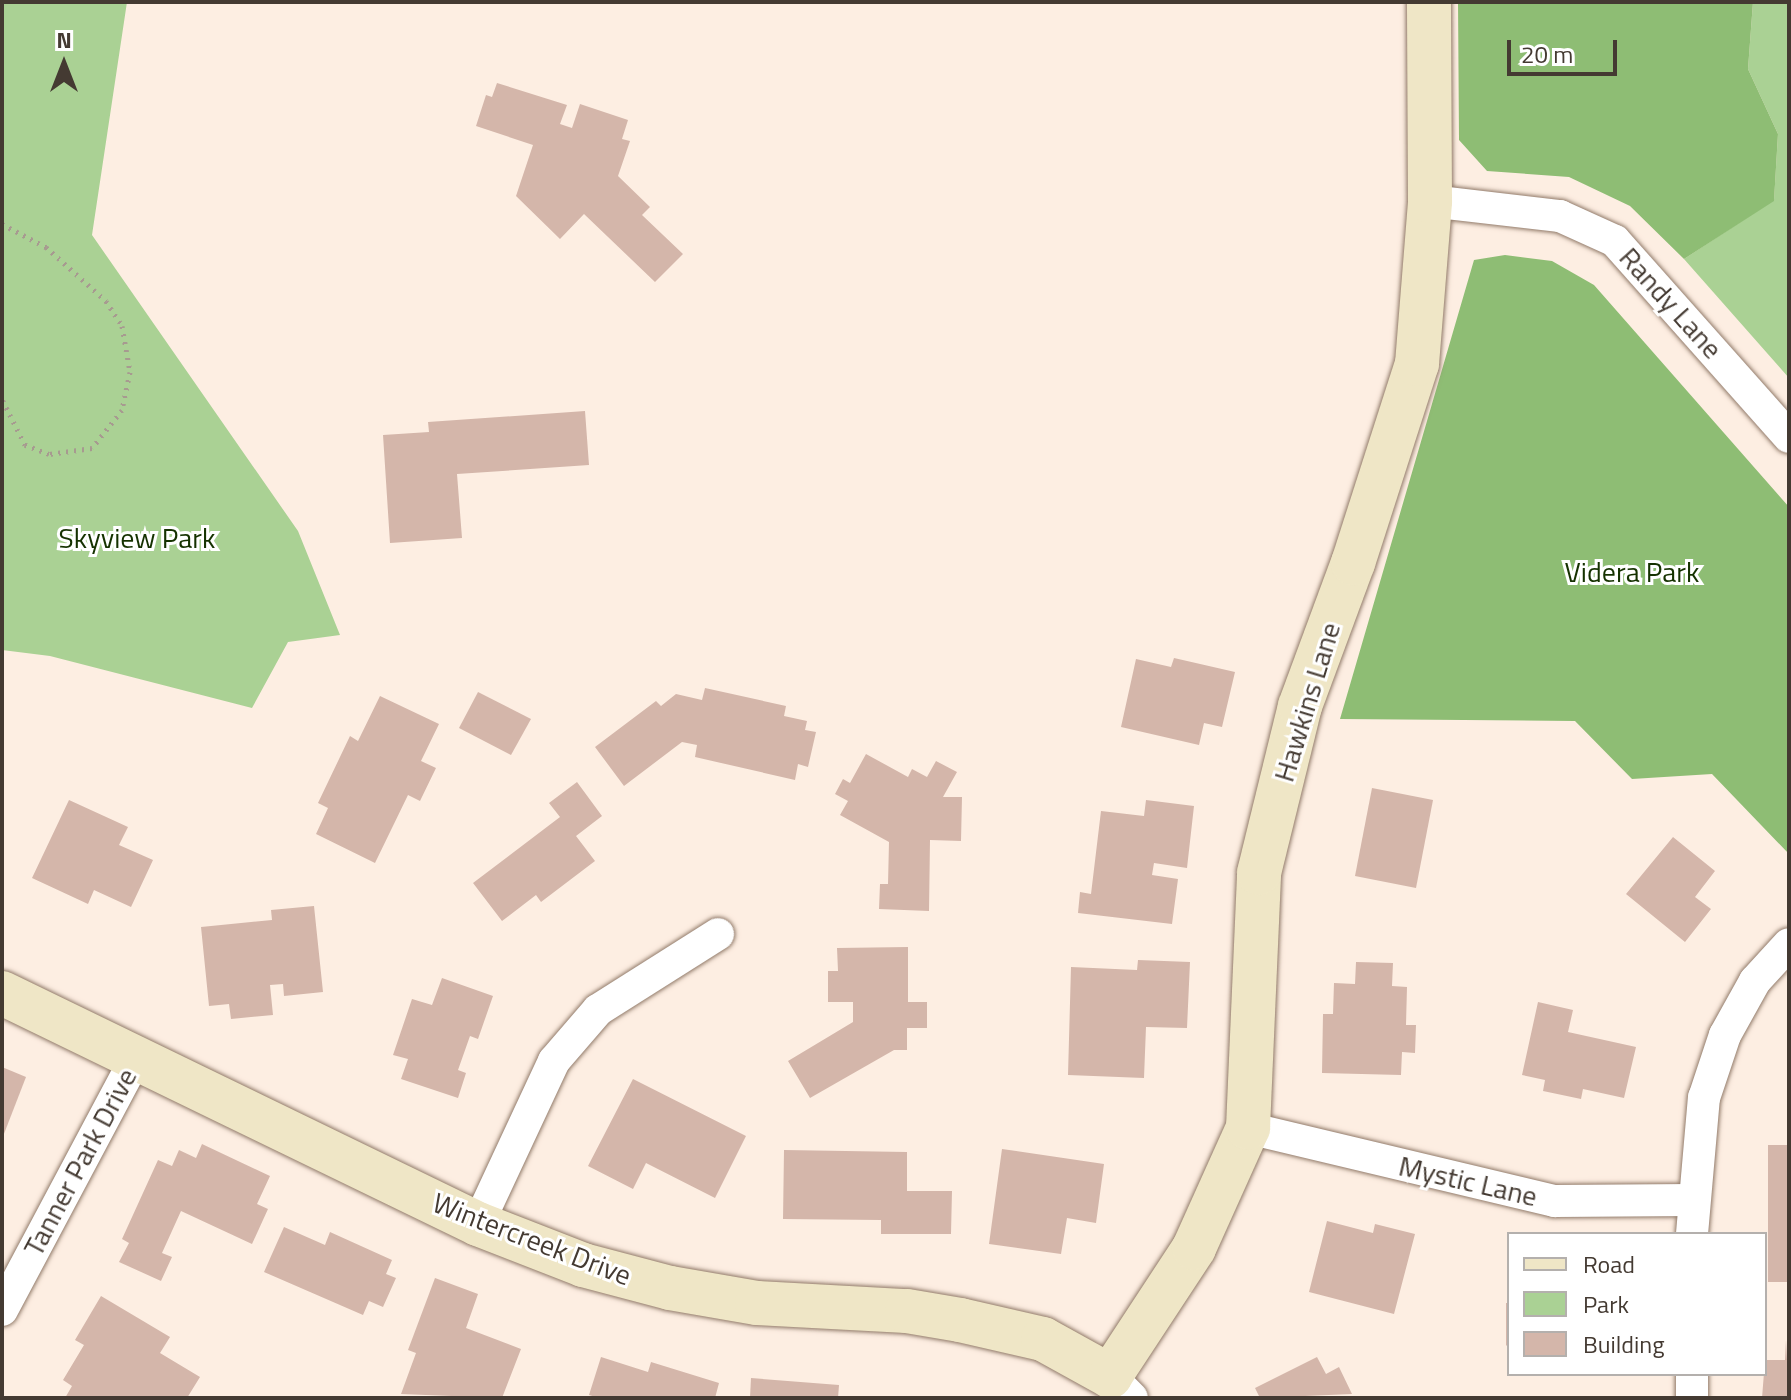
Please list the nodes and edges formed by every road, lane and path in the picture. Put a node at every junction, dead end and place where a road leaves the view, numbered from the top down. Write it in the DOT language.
graph roads {
  1 [pos="1429,2"];
  2 [pos="1430,201"];
  3 [pos="2,224"];
  4 [pos="2,399"];
  5 [pos="1789,437"];
  6 [pos="718,934"];
  7 [pos="1789,944"];
  8 [pos="2,993"];
  9 [pos="136,1058"];
  10 [pos="1248,1128"];
  11 [pos="1693,1200"];
  12 [pos="478,1224"];
  13 [pos="1692,1232"];
  14 [pos="2,1310"];
  15 [pos="1692,1376"];
  16 [pos="1121,1387"];
  17 [pos="1692,1398"];
  1 -- 2 [label="street, Hawkins Lane"];
  2 -- 5 [label="street, Randy Lane"];
  2 -- 10 [label="street, Hawkins Lane"];
  3 -- 4 [label="path"];
  6 -- 12 [label="street"];
  7 -- 11 [label="street"];
  8 -- 9 [label="street, Wintercreek Drive"];
  9 -- 12 [label="street, Wintercreek Drive"];
  9 -- 14 [label="street, Tanner Park Drive"];
  10 -- 11 [label="street, Mystic Lane"];
  10 -- 16 [label="street, Hawkins Lane"];
  11 -- 13 [label="street"];
  12 -- 16 [label="street, Wintercreek Drive"];
  15 -- 17 [label="street"];
}
